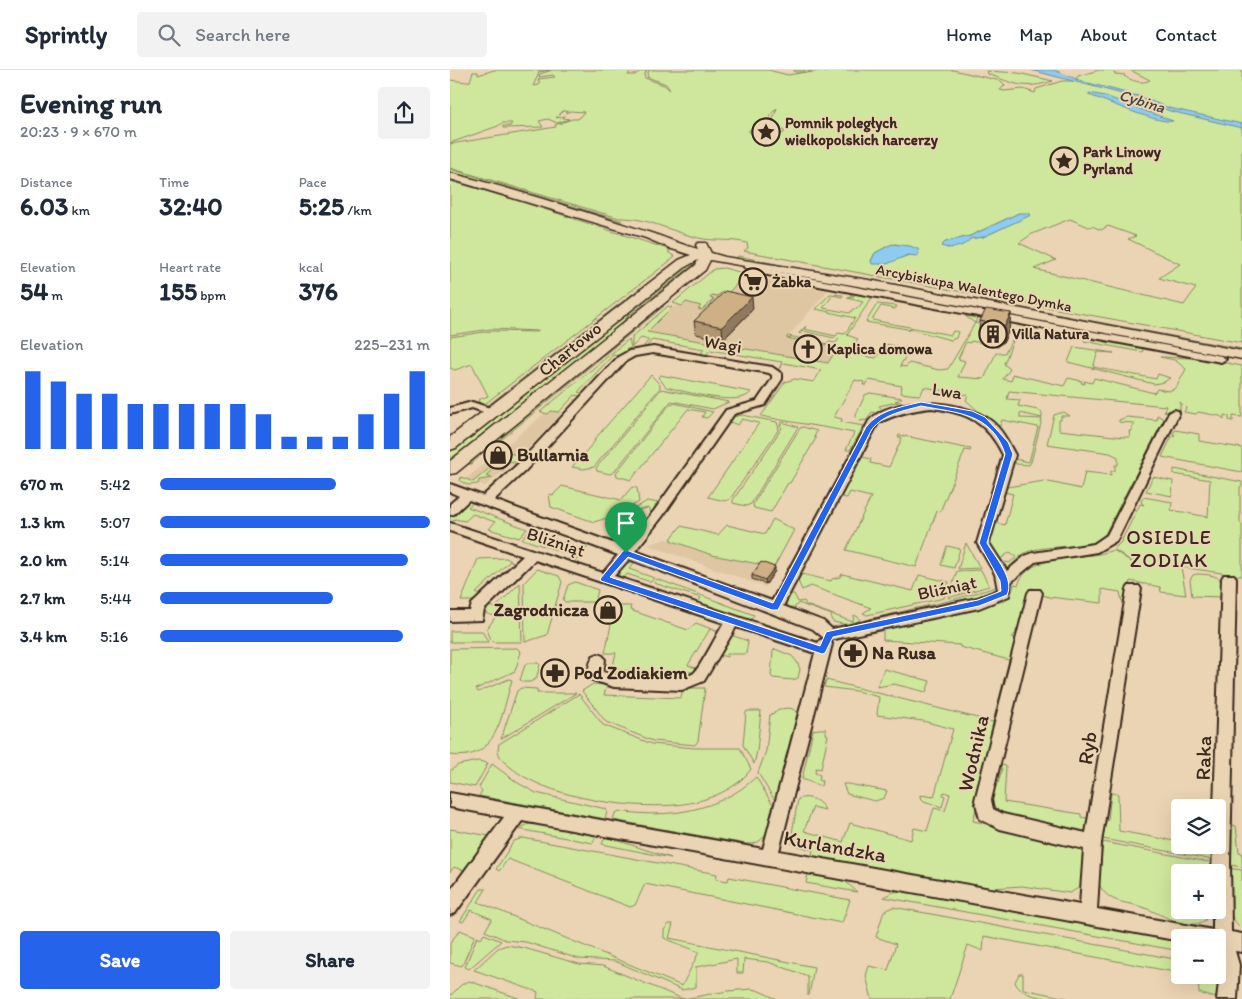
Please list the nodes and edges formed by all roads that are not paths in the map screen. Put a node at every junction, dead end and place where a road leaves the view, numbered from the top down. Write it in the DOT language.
graph roads {
  1 [pos="450,176"];
  2 [pos="650,236"];
  3 [pos="672,246"];
  4 [pos="703,255"];
  5 [pos="728,255"];
  6 [pos="683,263"];
  7 [pos="747,265"];
  8 [pos="1242,346"];
  9 [pos="1208,348"];
  10 [pos="1194,353"];
  11 [pos="1242,355"];
  12 [pos="1221,359"];
  13 [pos="450,411"];
  14 [pos="492,412"];
  15 [pos="1174,413"];
  16 [pos="450,445"];
  17 [pos="450,469"];
  18 [pos="450,488"];
  19 [pos="468,494"];
  20 [pos="484,502"];
  21 [pos="450,511"];
  22 [pos="450,528"];
  23 [pos="626,553"];
  24 [pos="532,555"];
  25 [pos="1229,578"];
  26 [pos="604,579"];
  27 [pos="1005,582"];
  28 [pos="1134,589"];
  29 [pos="1035,593"];
  30 [pos="775,608"];
  31 [pos="450,616"];
  32 [pos="732,621"];
  33 [pos="830,635"];
  34 [pos="822,650"];
  35 [pos="598,660"];
  36 [pos="450,800"];
  37 [pos="518,812"];
  38 [pos="1093,843"];
  39 [pos="768,857"];
  40 [pos="450,906"];
  41 [pos="1088,915"];
  42 [pos="1218,929"];
  43 [pos="1171,930"];
  44 [pos="1226,940"];
  45 [pos="1242,943"];
  46 [pos="1226,957"];
  47 [pos="1227,999"];
  1 -- 2 [label="street"];
  2 -- 3 [label="street"];
  2 -- 4 [label="street"];
  3 -- 4 [label="street"];
  3 -- 6 [label="street"];
  4 -- 5 [label="street"];
  4 -- 5 [label="street, Arcybiskupa Walentego Dymka"];
  4 -- 6 [label="street, Chartowo"];
  4 -- 17 [label="street, Chartowo"];
  5 -- 7 [label="street, Arcybiskupa Walentego Dymka"];
  5 -- 8 [label="street, Arcybiskupa Walentego Dymka"];
  6 -- 14 [label="street, Chartowo"];
  7 -- 9 [label="street, Arcybiskupa Walentego Dymka"];
  7 -- 10 [label="street"];
  9 -- 10 [label="street"];
  9 -- 11 [label="street, Arcybiskupa Walentego Dymka"];
  10 -- 12 [label="street"];
  13 -- 14 [label="street"];
  14 -- 16 [label="street, Chartowo"];
  15 -- 27 [label="street"];
  18 -- 19 [label="street, Bliźniąt"];
  19 -- 20 [label="street, Bliźniąt"];
  19 -- 21 [label="street"];
  20 -- 23 [label="street, Bliźniąt"];
  20 -- 23 [label="street, Wagi"];
  22 -- 24 [label="street, Bliźniąt"];
  23 -- 26 [label="street"];
  23 -- 30 [label="street, Bliźniąt"];
  24 -- 26 [label="street, Bliźniąt"];
  24 -- 31 [label="street"];
  25 -- 42 [label="street, Raka"];
  26 -- 32 [label="street, Bliźniąt"];
  27 -- 30 [label="street, Lwa"];
  27 -- 33 [label="street, Bliźniąt"];
  28 -- 38 [label="street, Ryb"];
  29 -- 38 [label="street, Wodnika"];
  30 -- 33 [label="street, Bliźniąt"];
  32 -- 34 [label="street, Bliźniąt"];
  32 -- 35 [label="street"];
  33 -- 34 [label="street"];
  34 -- 39 [label="street"];
  36 -- 37 [label="street, Kurlandzka"];
  37 -- 39 [label="street, Kurlandzka"];
  37 -- 40 [label="street"];
  38 -- 41 [label="street, Ryb"];
  39 -- 41 [label="street, Kurlandzka"];
  41 -- 43 [label="street, Kurlandzka"];
  44 -- 45 [label="street, Kurlandzka"];
  46 -- 47 [label="street, Raka"];
}
